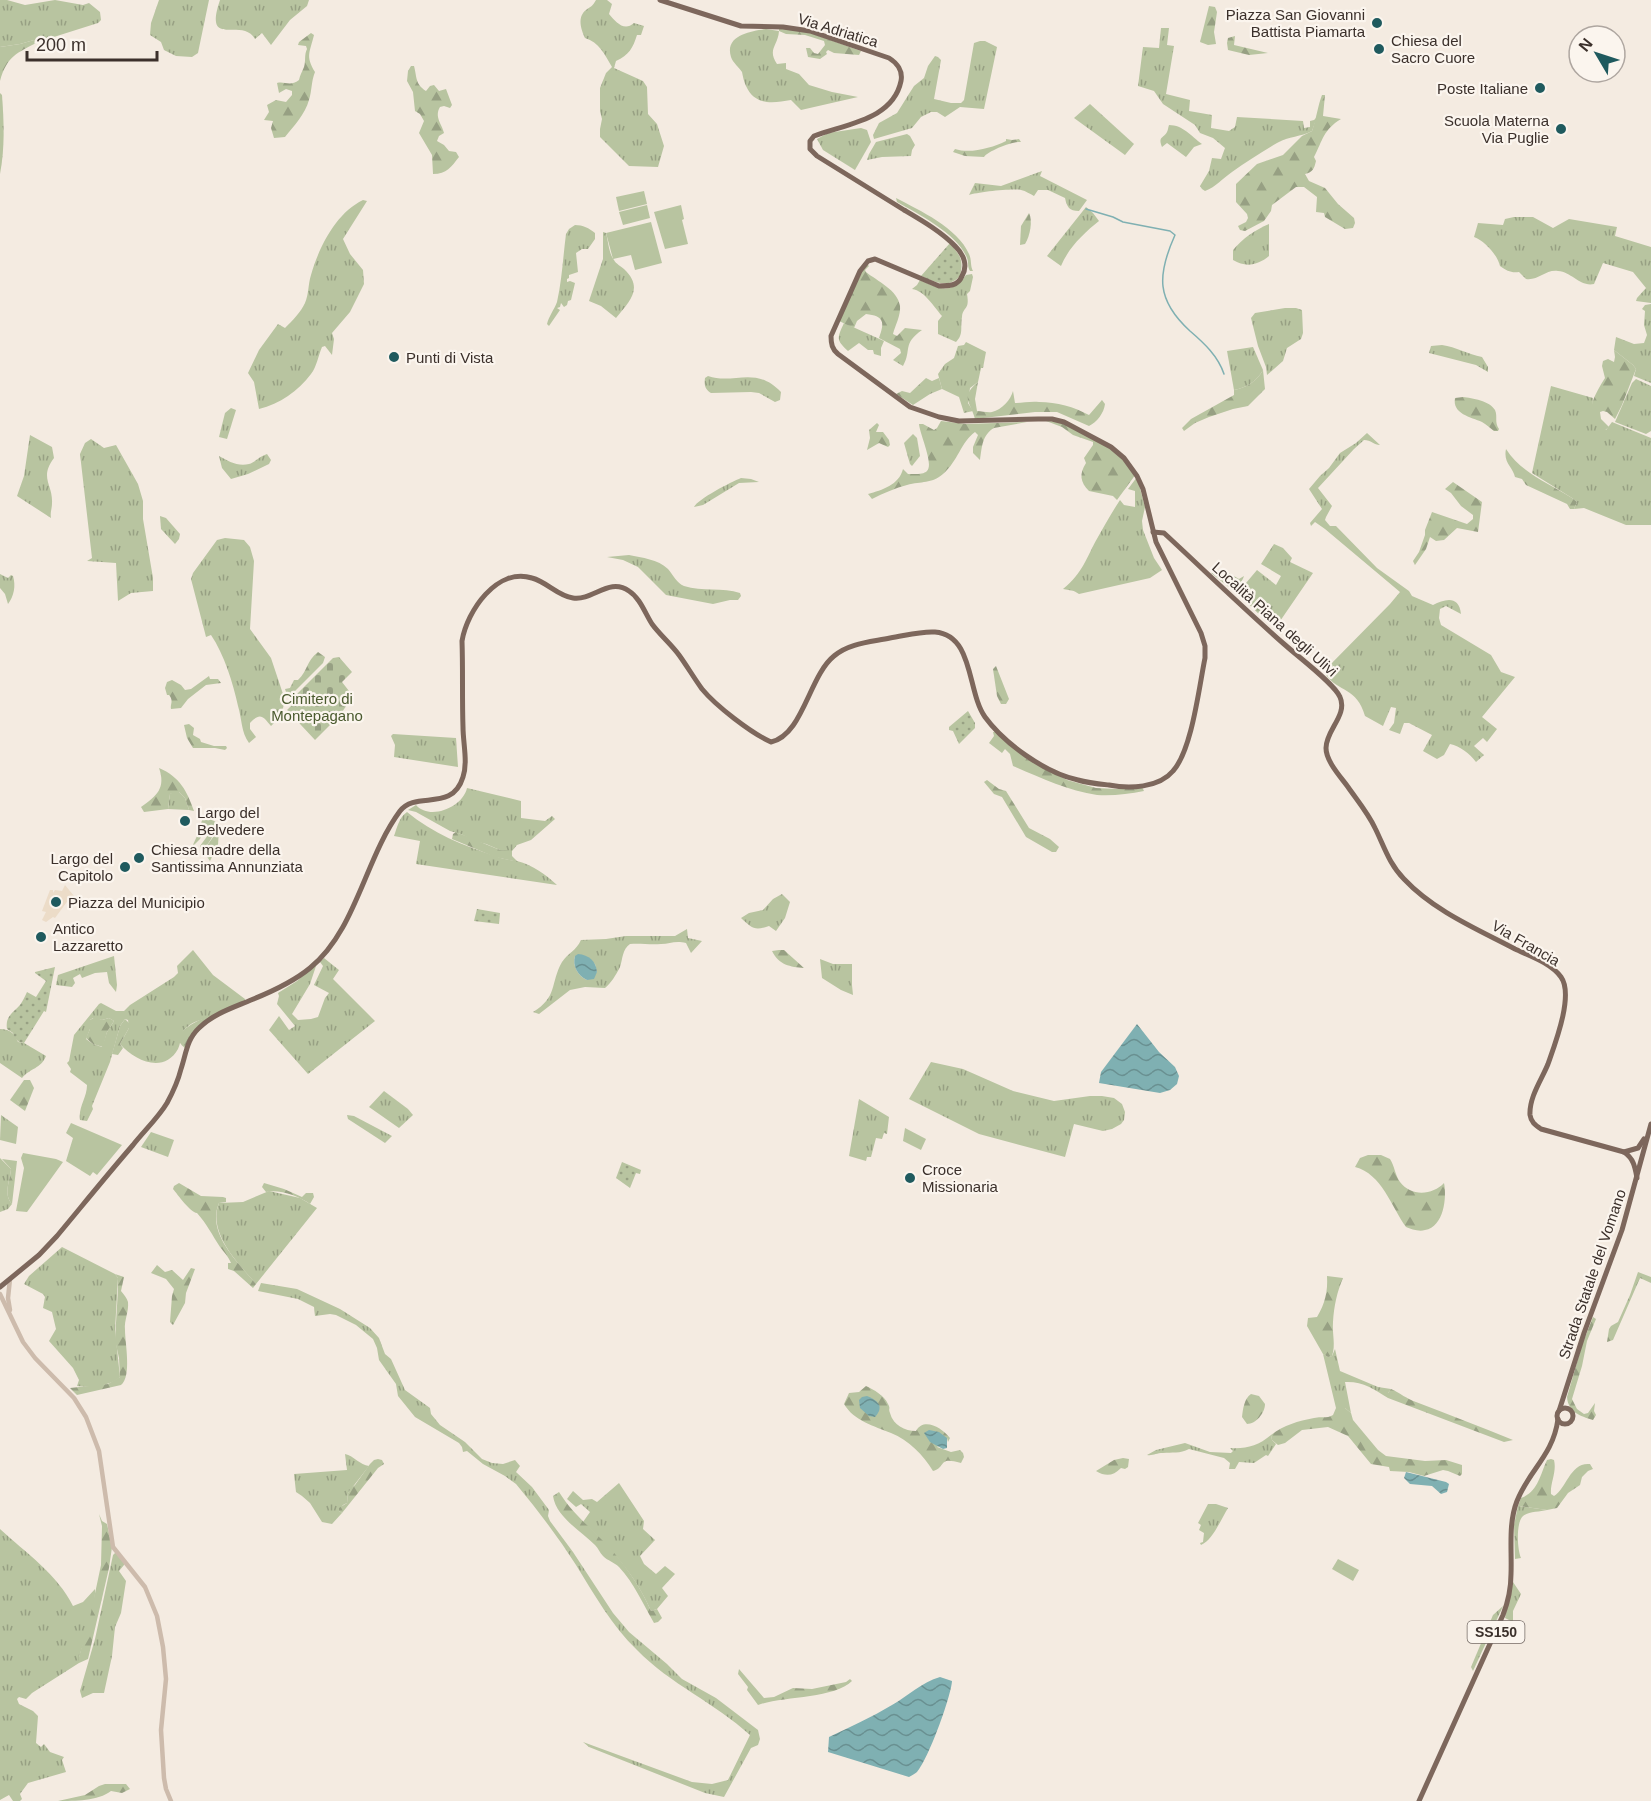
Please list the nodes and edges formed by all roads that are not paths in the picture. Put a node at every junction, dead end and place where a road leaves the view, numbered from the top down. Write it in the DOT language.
graph roads {
  1 [pos="660,0"];
  2 [pos="1153,532"];
  3 [pos="1326,743"];
  4 [pos="1651,1125"];
  5 [pos="1628,1153"];
  6 [pos="1642,1156"];
  7 [pos="1636,1179"];
  8 [pos="10,1279"];
  9 [pos="0,1287"];
  10 [pos="0,1294"];
  11 [pos="10,1316"];
  12 [pos="1565,1397"];
  13 [pos="1569,1410"];
  14 [pos="1559,1411"];
  15 [pos="1558,1419"];
  16 [pos="1563,1424"];
  17 [pos="1556,1431"];
  18 [pos="171,1801"];
  19 [pos="1419,1801"];
  1 -- 2 [label="main road, Via Adriatica"];
  2 -- 3 [label="main road, Località Piana degli Ulivi"];
  2 -- 8 [label="main road"];
  3 -- 5 [label="main road, Via Francia"];
  4 -- 5 [label="main road"];
  4 -- 6 [label="main road, Strada Statale del Vomano"];
  5 -- 6 [label="main road, Via Francia"];
  5 -- 7 [label="main road"];
  6 -- 7 [label="main road, Strada Statale del Vomano"];
  7 -- 12 [label="main road, Strada Statale del Vomano"];
  8 -- 9 [label="main road"];
  8 -- 11 [label="street"];
  10 -- 11 [label="street"];
  11 -- 18 [label="street"];
  12 -- 13 [label="main road"];
  12 -- 14 [label="main road, Strada Statale del Vomano"];
  13 -- 14 [label="main road"];
  13 -- 16 [label="main road"];
  14 -- 15 [label="main road"];
  15 -- 16 [label="main road"];
  15 -- 17 [label="main road, SS150"];
  16 -- 17 [label="main road, SS150"];
  17 -- 19 [label="main road, SS150"];
}
